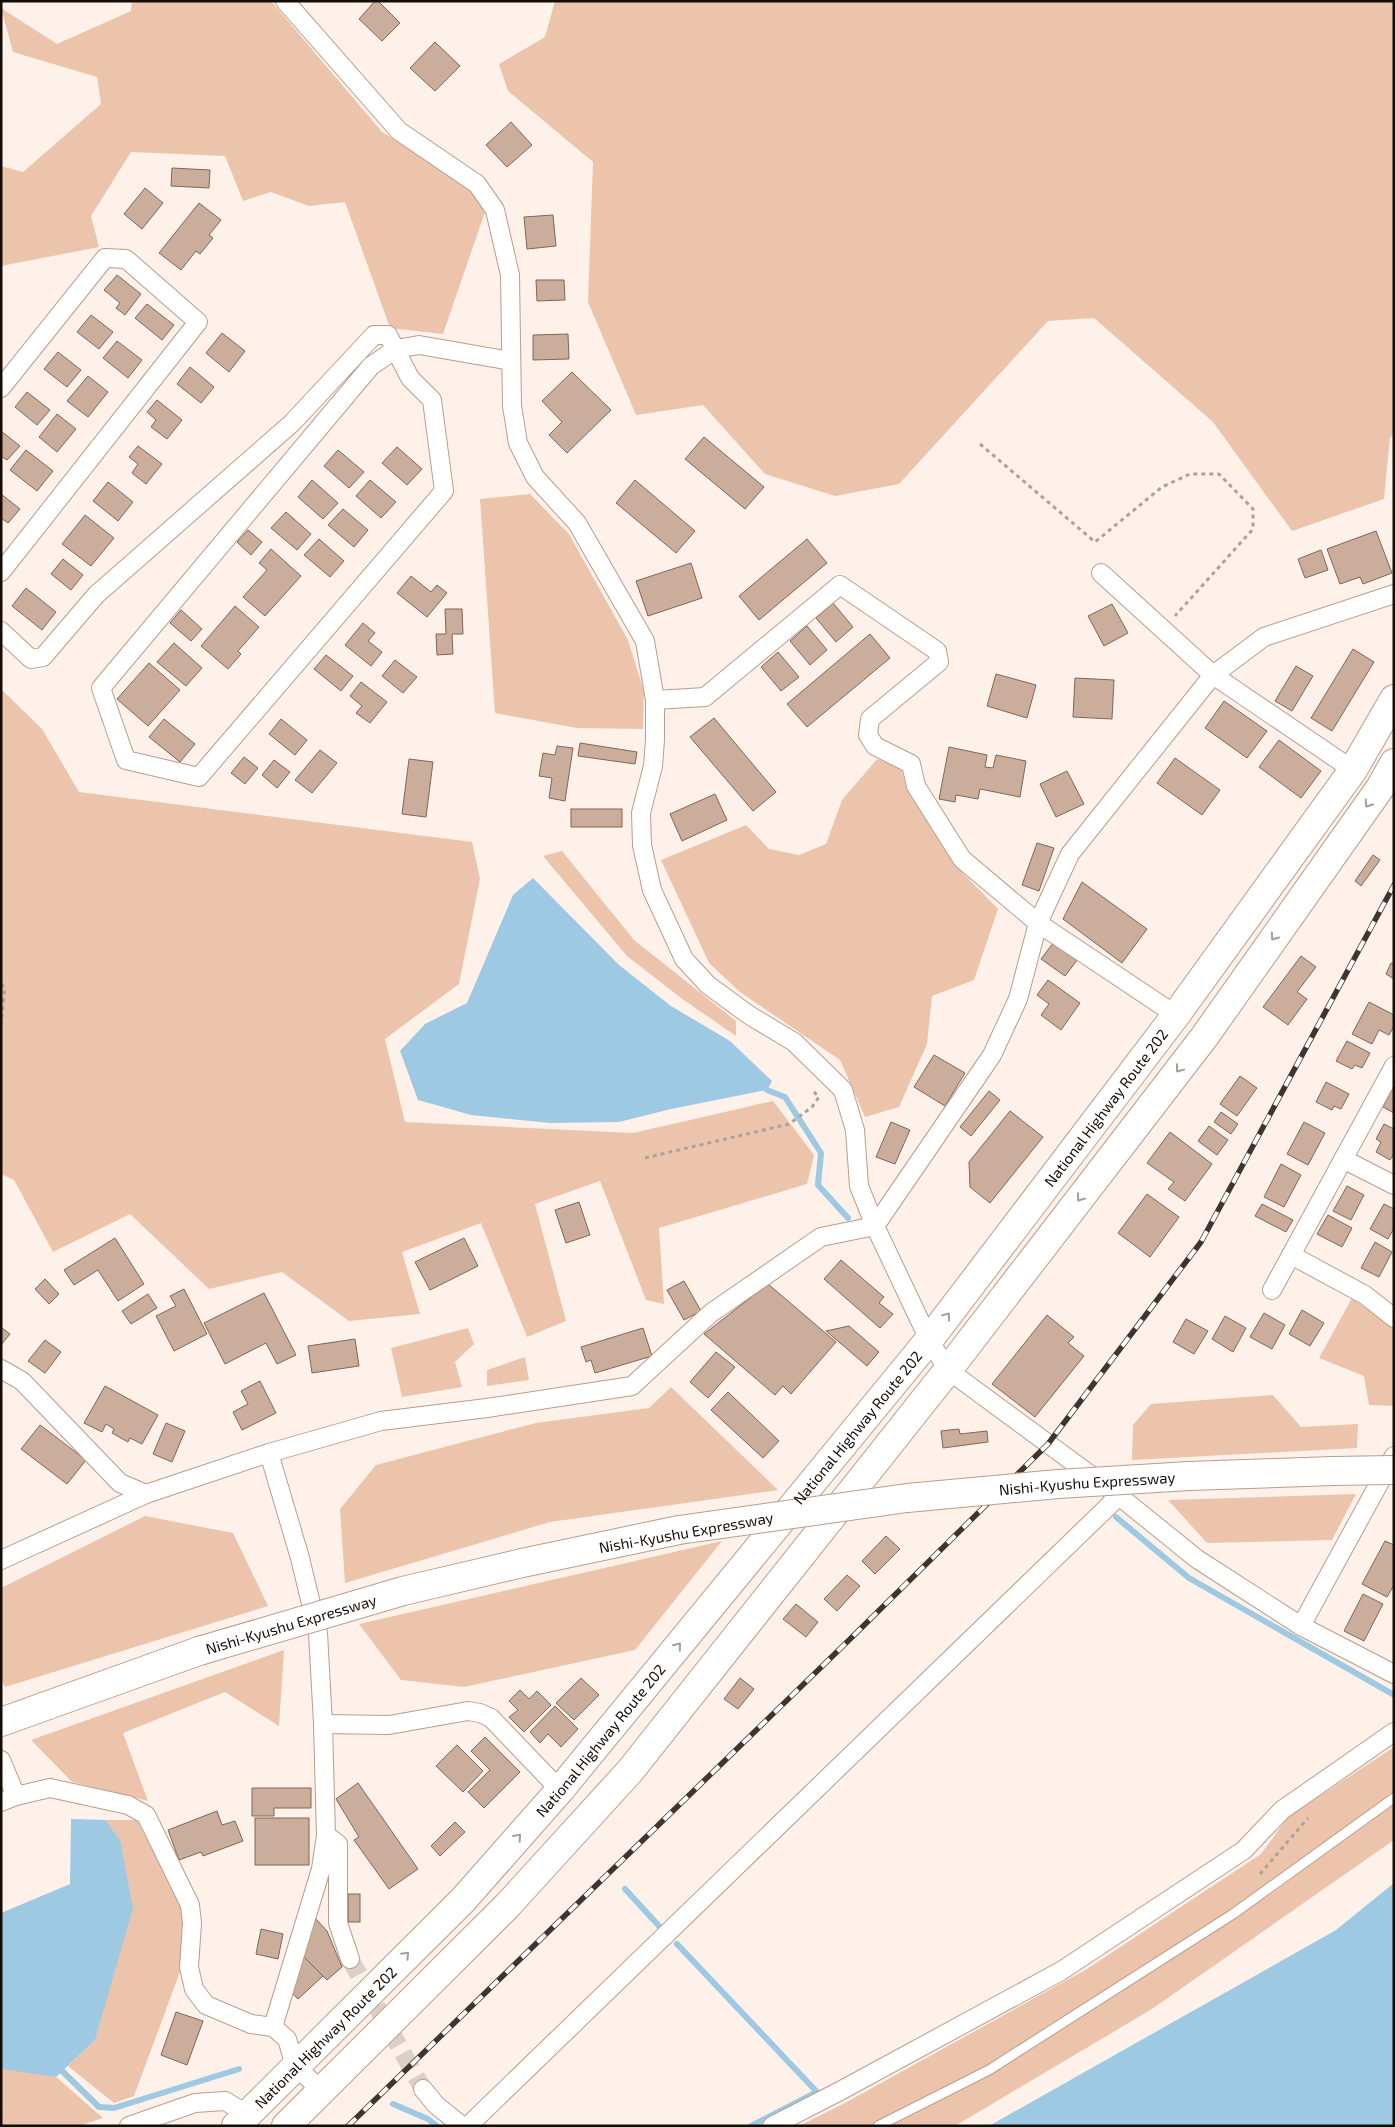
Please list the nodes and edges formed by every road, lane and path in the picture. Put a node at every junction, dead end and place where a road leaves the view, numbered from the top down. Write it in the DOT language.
graph roads {
  1 [pos="284,1"];
  2 [pos="396,348"];
  3 [pos="511,361"];
  4 [pos="1,388"];
  5 [pos="980,444"];
  6 [pos="1,572"];
  7 [pos="1101,573"];
  8 [pos="1394,594"];
  9 [pos="1163,629"];
  10 [pos="1,631"];
  11 [pos="1213,675"];
  12 [pos="1394,699"];
  13 [pos="655,700"];
  14 [pos="1394,763"];
  15 [pos="1353,770"];
  16 [pos="1038,923"];
  17 [pos="1,984"];
  18 [pos="1176,1015"];
  19 [pos="1,1023"];
  20 [pos="1394,1066"];
  21 [pos="812,1107"];
  22 [pos="645,1158"];
  23 [pos="1343,1159"];
  24 [pos="1394,1185"];
  25 [pos="875,1226"];
  26 [pos="1291,1255"];
  27 [pos="1272,1290"];
  28 [pos="1394,1318"];
  29 [pos="929,1340"];
  30 [pos="1,1369"];
  31 [pos="948,1370"];
  32 [pos="269,1453"];
  33 [pos="1394,1456"];
  34 [pos="1394,1470"];
  35 [pos="146,1494"];
  36 [pos="1119,1496"];
  37 [pos="1,1560"];
  38 [pos="1301,1626"];
  39 [pos="1394,1674"];
  40 [pos="9,1718"];
  41 [pos="323,1724"];
  42 [pos="1394,1732"];
  43 [pos="1,1760"];
  44 [pos="560,1790"];
  45 [pos="1394,1798"];
  46 [pos="9,1799"];
  47 [pos="1312,1814"];
  48 [pos="326,1836"];
  49 [pos="1260,1874"];
  50 [pos="350,1959"];
  51 [pos="273,2028"];
  52 [pos="295,2066"];
  53 [pos="423,2089"];
  54 [pos="322,2091"];
  55 [pos="242,2120"];
  56 [pos="129,2126"];
  57 [pos="286,2126"];
  58 [pos="462,2126"];
  59 [pos="468,2126"];
  60 [pos="772,2126"];
  61 [pos="878,2126"];
  1 -- 3 [label="street"];
  2 -- 2 [label="street"];
  2 -- 3 [label="street"];
  2 -- 10 [label="street"];
  3 -- 13 [label="street"];
  4 -- 6 [label="street"];
  5 -- 9 [label="path"];
  7 -- 9 [label="street"];
  8 -- 11 [label="street"];
  9 -- 11 [label="street"];
  11 -- 15 [label="street"];
  11 -- 16 [label="street"];
  12 -- 15 [label="highway, National Highway Route 202"];
  13 -- 16 [label="street"];
  13 -- 25 [label="street"];
  14 -- 31 [label="highway, one-way"];
  15 -- 18 [label="highway, National Highway Route 202"];
  16 -- 18 [label="street"];
  16 -- 25 [label="street"];
  17 -- 19 [label="path"];
  29 -- 18 [label="highway, National Highway Route 202, one-way"];
  20 -- 23 [label="street"];
  21 -- 22 [label="path"];
  23 -- 24 [label="street"];
  23 -- 26 [label="street"];
  25 -- 29 [label="street"];
  25 -- 32 [label="street"];
  26 -- 27 [label="street"];
  26 -- 28 [label="street"];
  29 -- 31 [label="street"];
  44 -- 29 [label="highway, National Highway Route 202, one-way"];
  30 -- 35 [label="street"];
  31 -- 36 [label="street"];
  31 -- 54 [label="highway"];
  32 -- 35 [label="street"];
  32 -- 41 [label="street"];
  33 -- 38 [label="street"];
  34 -- 40 [label="highway, Nishi-Kyushu Expressway, bridge"];
  35 -- 37 [label="street"];
  36 -- 38 [label="street"];
  36 -- 59 [label="street"];
  38 -- 39 [label="street"];
  41 -- 44 [label="street"];
  41 -- 48 [label="street"];
  42 -- 60 [label="street"];
  43 -- 46 [label="street"];
  52 -- 44 [label="highway, National Highway Route 202, one-way"];
  45 -- 61 [label="lane"];
  46 -- 51 [label="street"];
  47 -- 49 [label="path"];
  48 -- 50 [label="street"];
  48 -- 51 [label="street"];
  51 -- 52 [label="street"];
  52 -- 54 [label="street"];
  52 -- 55 [label="highway, National Highway Route 202"];
  53 -- 58 [label="street"];
  54 -- 57 [label="highway"];
  55 -- 56 [label="street"];
}
